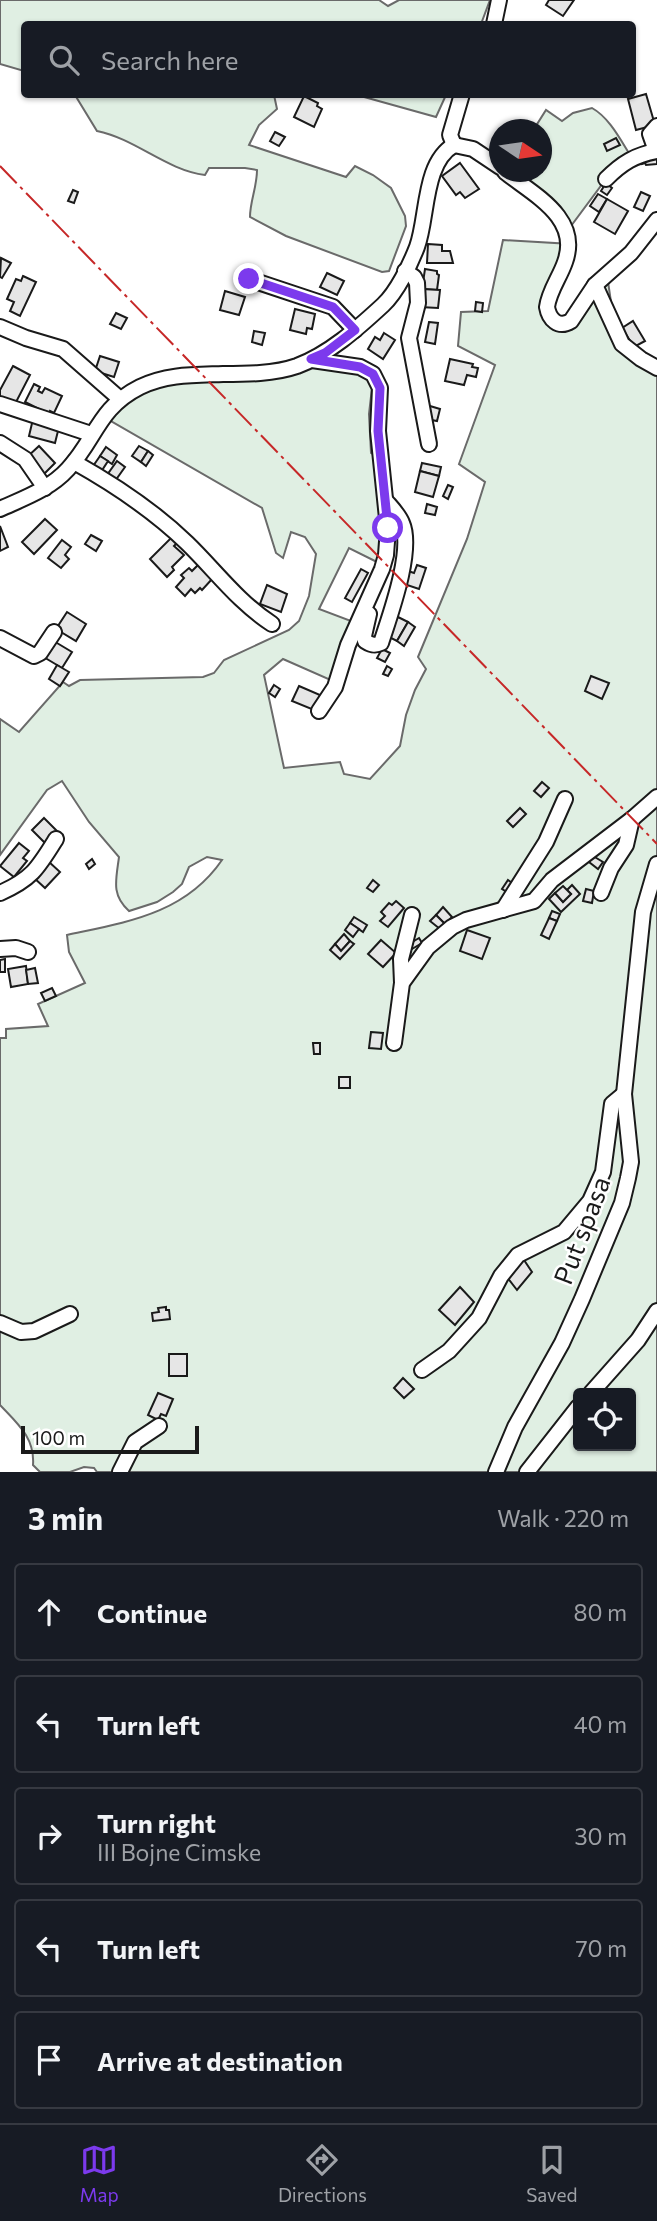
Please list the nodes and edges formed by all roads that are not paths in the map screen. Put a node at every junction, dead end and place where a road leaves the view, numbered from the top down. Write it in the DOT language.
graph roads {
  1 [pos="499,0"];
  2 [pos="495,21"];
  3 [pos="461,98"];
  4 [pos="657,126"];
  5 [pos="454,145"];
  6 [pos="657,151"];
  7 [pos="489,160"];
  8 [pos="606,179"];
  9 [pos="518,182"];
  10 [pos="657,220"];
  11 [pos="405,271"];
  12 [pos="249,279"];
  13 [pos="595,285"];
  14 [pos="0,327"];
  15 [pos="355,330"];
  16 [pos="311,359"];
  17 [pos="657,368"];
  18 [pos="120,399"];
  19 [pos="0,404"];
  20 [pos="91,434"];
  21 [pos="0,443"];
  22 [pos="429,444"];
  23 [pos="74,462"];
  24 [pos="45,488"];
  25 [pos="385,500"];
  26 [pos="0,509"];
  27 [pos="374,589"];
  28 [pos="272,624"];
  29 [pos="54,632"];
  30 [pos="0,638"];
  31 [pos="319,711"];
  32 [pos="657,797"];
  33 [pos="565,799"];
  34 [pos="632,819"];
  35 [pos="55,839"];
  36 [pos="657,864"];
  37 [pos="0,892"];
  38 [pos="601,893"];
  39 [pos="503,909"];
  40 [pos="412,915"];
  41 [pos="0,949"];
  42 [pos="28,952"];
  43 [pos="401,983"];
  44 [pos="394,1043"];
  45 [pos="624,1094"];
  46 [pos="657,1311"];
  47 [pos="70,1314"];
  48 [pos="0,1323"];
  49 [pos="422,1370"];
  50 [pos="595,1388"];
  51 [pos="573,1413"];
  52 [pos="159,1426"];
  53 [pos="120,1472"];
  54 [pos="496,1472"];
  55 [pos="527,1472"];
  1 -- 2 [label="street"];
  3 -- 5 [label="street"];
  4 -- 6 [label="street"];
  5 -- 7 [label="street"];
  5 -- 11 [label="street"];
  6 -- 8 [label="street"];
  9 -- 13 [label="street"];
  10 -- 13 [label="street"];
  11 -- 15 [label="street"];
  11 -- 22 [label="street"];
  12 -- 15 [label="street"];
  13 -- 17 [label="street"];
  14 -- 18 [label="street"];
  15 -- 16 [label="street"];
  16 -- 18 [label="street"];
  16 -- 25 [label="street"];
  18 -- 20 [label="street"];
  19 -- 20 [label="street"];
  20 -- 23 [label="street"];
  21 -- 24 [label="street"];
  23 -- 24 [label="street"];
  23 -- 28 [label="street"];
  24 -- 26 [label="street"];
  25 -- 27 [label="street"];
  25 -- 27 [label="street"];
  27 -- 31 [label="street"];
  29 -- 30 [label="street"];
  32 -- 34 [label="street"];
  33 -- 39 [label="street"];
  34 -- 38 [label="street"];
  34 -- 39 [label="street"];
  35 -- 37 [label="street"];
  36 -- 45 [label="street, Put spasa"];
  39 -- 43 [label="street"];
  40 -- 43 [label="street"];
  41 -- 42 [label="street"];
  43 -- 44 [label="street"];
  45 -- 49 [label="street"];
  45 -- 54 [label="street, Put spasa"];
  46 -- 50 [label="street"];
  47 -- 48 [label="street"];
  51 -- 55 [label="street"];
  52 -- 53 [label="street"];
}
